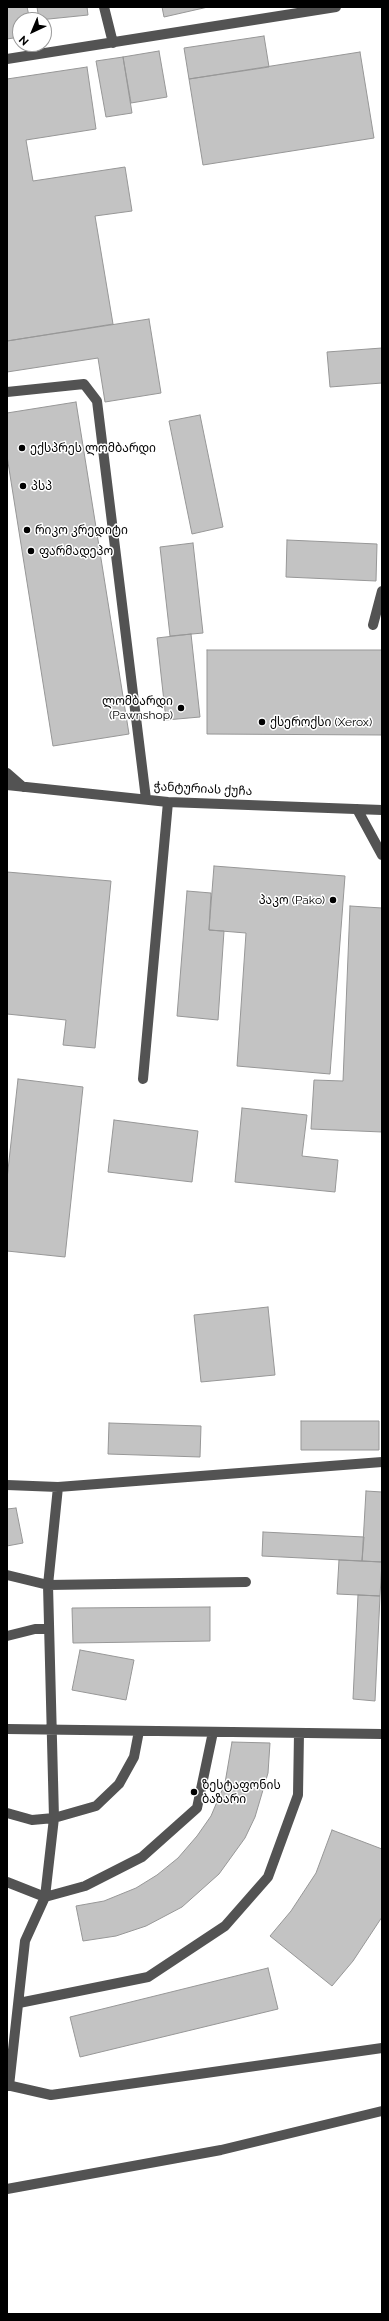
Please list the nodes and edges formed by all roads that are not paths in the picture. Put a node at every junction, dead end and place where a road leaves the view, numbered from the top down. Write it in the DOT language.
graph roads {
  1 [pos="104,7"];
  2 [pos="336,7"];
  3 [pos="113,43"];
  4 [pos="7,59"];
  5 [pos="7,392"];
  6 [pos="382,591"];
  7 [pos="373,625"];
  8 [pos="7,773"];
  9 [pos="7,785"];
  10 [pos="22,787"];
  11 [pos="146,799"];
  12 [pos="168,802"];
  13 [pos="357,809"];
  14 [pos="382,810"];
  15 [pos="382,855"];
  16 [pos="144,1078"];
  17 [pos="382,1462"];
  18 [pos="7,1485"];
  19 [pos="58,1486"];
  20 [pos="7,1575"];
  21 [pos="246,1582"];
  22 [pos="48,1585"];
  23 [pos="48,1630"];
  24 [pos="7,1636"];
  25 [pos="7,1729"];
  26 [pos="51,1729"];
  27 [pos="139,1731"];
  28 [pos="213,1732"];
  29 [pos="299,1733"];
  30 [pos="382,1734"];
  31 [pos="7,1812"];
  32 [pos="54,1818"];
  33 [pos="7,1882"];
  34 [pos="45,1897"];
  35 [pos="19,2003"];
  36 [pos="382,2048"];
  37 [pos="8,2085"];
  38 [pos="382,2112"];
  39 [pos="7,2189"];
  1 -- 3 [label="street"];
  2 -- 3 [label="street"];
  3 -- 4 [label="street"];
  5 -- 11 [label="street"];
  6 -- 7 [label="street"];
  8 -- 10 [label="street"];
  9 -- 10 [label="street, ჭანტურიას ქუჩა"];
  10 -- 11 [label="street, ჭანტურიას ქუჩა"];
  11 -- 12 [label="street, ჭანტურიას ქუჩა"];
  12 -- 13 [label="street, ჭანტურიას ქუჩა"];
  12 -- 16 [label="street"];
  13 -- 14 [label="street, ჭანტურიას ქუჩა"];
  13 -- 15 [label="street"];
  17 -- 19 [label="street"];
  18 -- 19 [label="street"];
  19 -- 22 [label="street"];
  20 -- 22 [label="street"];
  21 -- 22 [label="street"];
  22 -- 23 [label="street"];
  23 -- 24 [label="street"];
  23 -- 26 [label="street"];
  25 -- 26 [label="street"];
  26 -- 27 [label="street"];
  26 -- 32 [label="street"];
  27 -- 28 [label="street"];
  27 -- 32 [label="street"];
  28 -- 29 [label="street"];
  28 -- 34 [label="street"];
  29 -- 30 [label="street"];
  29 -- 35 [label="street"];
  31 -- 32 [label="street"];
  32 -- 34 [label="street"];
  33 -- 34 [label="street"];
  34 -- 35 [label="street"];
  35 -- 37 [label="street"];
  36 -- 37 [label="street"];
  38 -- 39 [label="street"];
}
